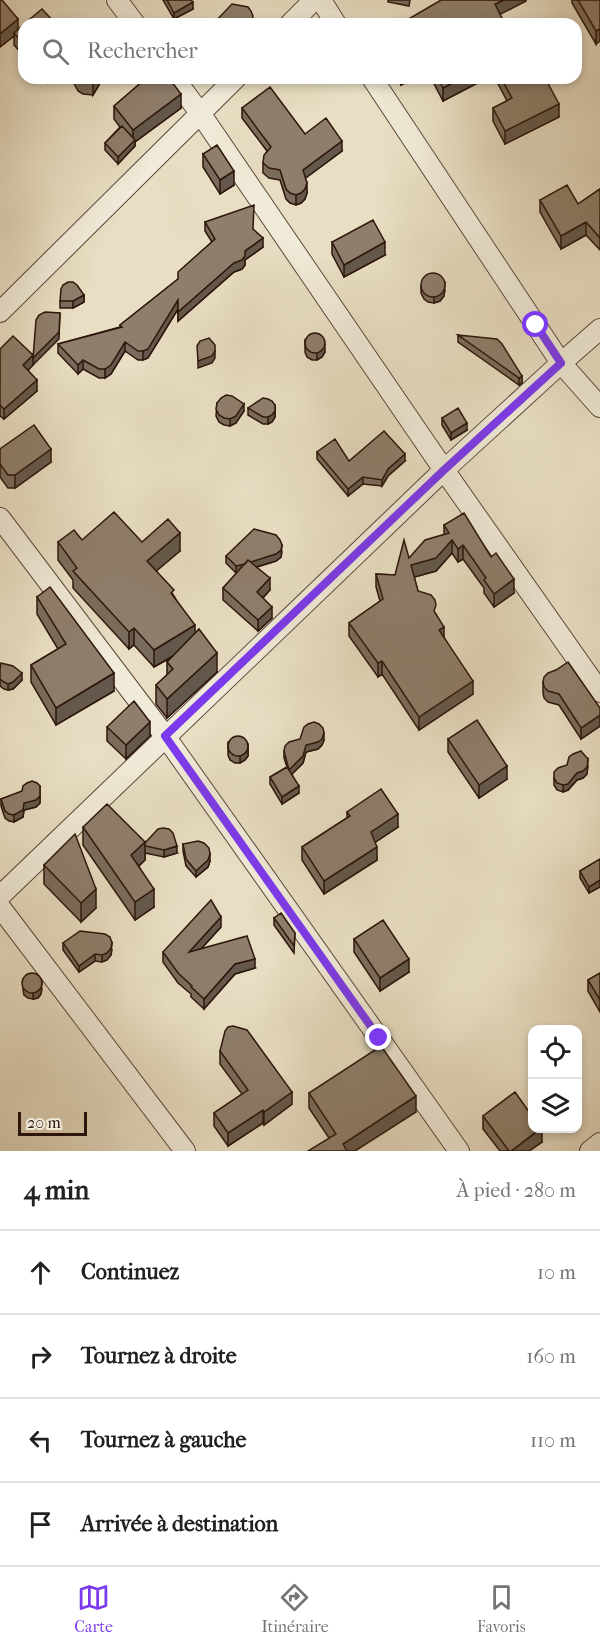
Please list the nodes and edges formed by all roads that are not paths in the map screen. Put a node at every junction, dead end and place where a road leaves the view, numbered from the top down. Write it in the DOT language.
graph roads {
  1 [pos="117,0"];
  2 [pos="314,0"];
  3 [pos="321,0"];
  4 [pos="130,18"];
  5 [pos="296,18"];
  6 [pos="332,18"];
  7 [pos="178,84"];
  8 [pos="230,84"];
  9 [pos="376,84"];
  10 [pos="200,113"];
  11 [pos="0,312"];
  12 [pos="600,329"];
  13 [pos="561,363"];
  14 [pos="600,406"];
  15 [pos="444,470"];
  16 [pos="0,518"];
  17 [pos="600,692"];
  18 [pos="165,736"];
  19 [pos="0,896"];
  20 [pos="0,907"];
  21 [pos="600,1143"];
  22 [pos="184,1151"];
  23 [pos="459,1151"];
  24 [pos="590,1151"];
  1 -- 4 [label="street"];
  2 -- 5 [label="street"];
  3 -- 6 [label="street"];
  7 -- 10 [label="street"];
  8 -- 10 [label="street"];
  9 -- 13 [label="street"];
  10 -- 11 [label="street"];
  10 -- 15 [label="street"];
  12 -- 13 [label="street"];
  13 -- 14 [label="street"];
  13 -- 15 [label="street"];
  15 -- 17 [label="street"];
  15 -- 18 [label="street"];
  16 -- 18 [label="street"];
  18 -- 19 [label="street"];
  18 -- 23 [label="street"];
  20 -- 22 [label="street"];
  21 -- 24 [label="street"];
}
